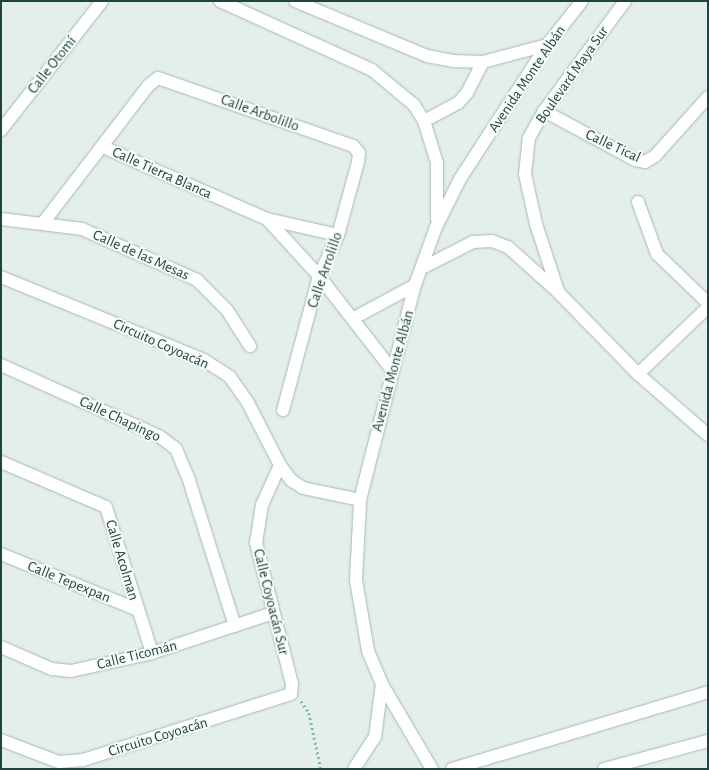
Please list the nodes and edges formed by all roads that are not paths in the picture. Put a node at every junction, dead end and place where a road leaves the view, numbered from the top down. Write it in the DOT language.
graph roads {
  1 [pos="112,1"];
  2 [pos="220,1"];
  3 [pos="294,1"];
  4 [pos="582,1"];
  5 [pos="625,1"];
  6 [pos="100,3"];
  7 [pos="547,45"];
  8 [pos="483,62"];
  9 [pos="708,98"];
  10 [pos="544,111"];
  11 [pos="424,121"];
  12 [pos="1,130"];
  13 [pos="102,147"];
  14 [pos="359,153"];
  15 [pos="638,202"];
  16 [pos="1,219"];
  17 [pos="267,219"];
  18 [pos="42,223"];
  19 [pos="436,226"];
  20 [pos="338,235"];
  21 [pos="422,268"];
  22 [pos="319,276"];
  23 [pos="1,277"];
  24 [pos="415,285"];
  25 [pos="558,292"];
  26 [pos="708,303"];
  27 [pos="708,307"];
  28 [pos="354,318"];
  29 [pos="250,346"];
  30 [pos="1,365"];
  31 [pos="393,371"];
  32 [pos="638,374"];
  33 [pos="283,410"];
  34 [pos="708,435"];
  35 [pos="1,462"];
  36 [pos="280,465"];
  37 [pos="360,500"];
  38 [pos="1,554"];
  39 [pos="138,610"];
  40 [pos="273,613"];
  41 [pos="235,626"];
  42 [pos="1,647"];
  43 [pos="152,653"];
  44 [pos="382,684"];
  45 [pos="708,692"];
  46 [pos="291,694"];
  47 [pos="1,740"];
  48 [pos="708,740"];
  49 [pos="354,769"];
  50 [pos="432,769"];
  51 [pos="452,769"];
  52 [pos="604,769"];
  1 -- 6 [label="street"];
  2 -- 11 [label="street"];
  3 -- 8 [label="street"];
  4 -- 7 [label="street, Avenida Monte Albán"];
  5 -- 10 [label="street, Boulevard Maya Sur"];
  6 -- 12 [label="street, Calle Otomí"];
  7 -- 8 [label="street"];
  7 -- 19 [label="street, Avenida Monte Albán"];
  8 -- 11 [label="street"];
  9 -- 10 [label="street, Calle Tical"];
  10 -- 25 [label="street, Boulevard Maya Sur"];
  11 -- 19 [label="street"];
  13 -- 14 [label="street, Calle Arbolillo"];
  13 -- 17 [label="street, Calle Tierra Blanca"];
  13 -- 18 [label="street, Calle Tierra Blanca"];
  14 -- 20 [label="street, Calle Arrolillo"];
  15 -- 26 [label="street"];
  16 -- 18 [label="street, Calle de las Mesas"];
  17 -- 20 [label="street, Calle Tierra Blanca"];
  17 -- 22 [label="street, Calle Tierra Blanca"];
  18 -- 29 [label="street, Calle de las Mesas"];
  19 -- 21 [label="street, Avenida Monte Albán"];
  20 -- 22 [label="street, Calle Arrolillo"];
  21 -- 24 [label="street, Avenida Monte Albán"];
  21 -- 25 [label="street, Boulevard Maya Sur"];
  22 -- 28 [label="street, Calle Tierra Blanca"];
  22 -- 33 [label="street, Calle Arrolillo"];
  23 -- 36 [label="street, Circuito Coyoacán"];
  24 -- 28 [label="street"];
  24 -- 31 [label="street, Avenida Monte Albán"];
  25 -- 32 [label="street, Boulevard Maya Sur"];
  27 -- 32 [label="street"];
  28 -- 31 [label="street, Calle Tierra Blanca"];
  30 -- 41 [label="street, Calle Chapingo"];
  31 -- 37 [label="street, Avenida Monte Albán"];
  32 -- 34 [label="street, Boulevard Maya Sur"];
  35 -- 39 [label="street, Calle Acolman"];
  36 -- 37 [label="street, Circuito Coyoacán"];
  36 -- 40 [label="street, Calle Coyoacán Sur"];
  37 -- 44 [label="street, Avenida Monte Albán"];
  38 -- 39 [label="street, Calle Tepexpan"];
  39 -- 43 [label="street, Calle Acolman"];
  40 -- 41 [label="street, Calle Ticomán"];
  40 -- 46 [label="street, Calle Coyoacán Sur"];
  41 -- 43 [label="street, Calle Ticomán"];
  42 -- 43 [label="street, Calle Ticomán"];
  44 -- 49 [label="street"];
  44 -- 50 [label="street, Avenida Monte Albán"];
  45 -- 51 [label="street"];
  46 -- 47 [label="street, Circuito Coyoacán"];
  48 -- 52 [label="street"];
}
